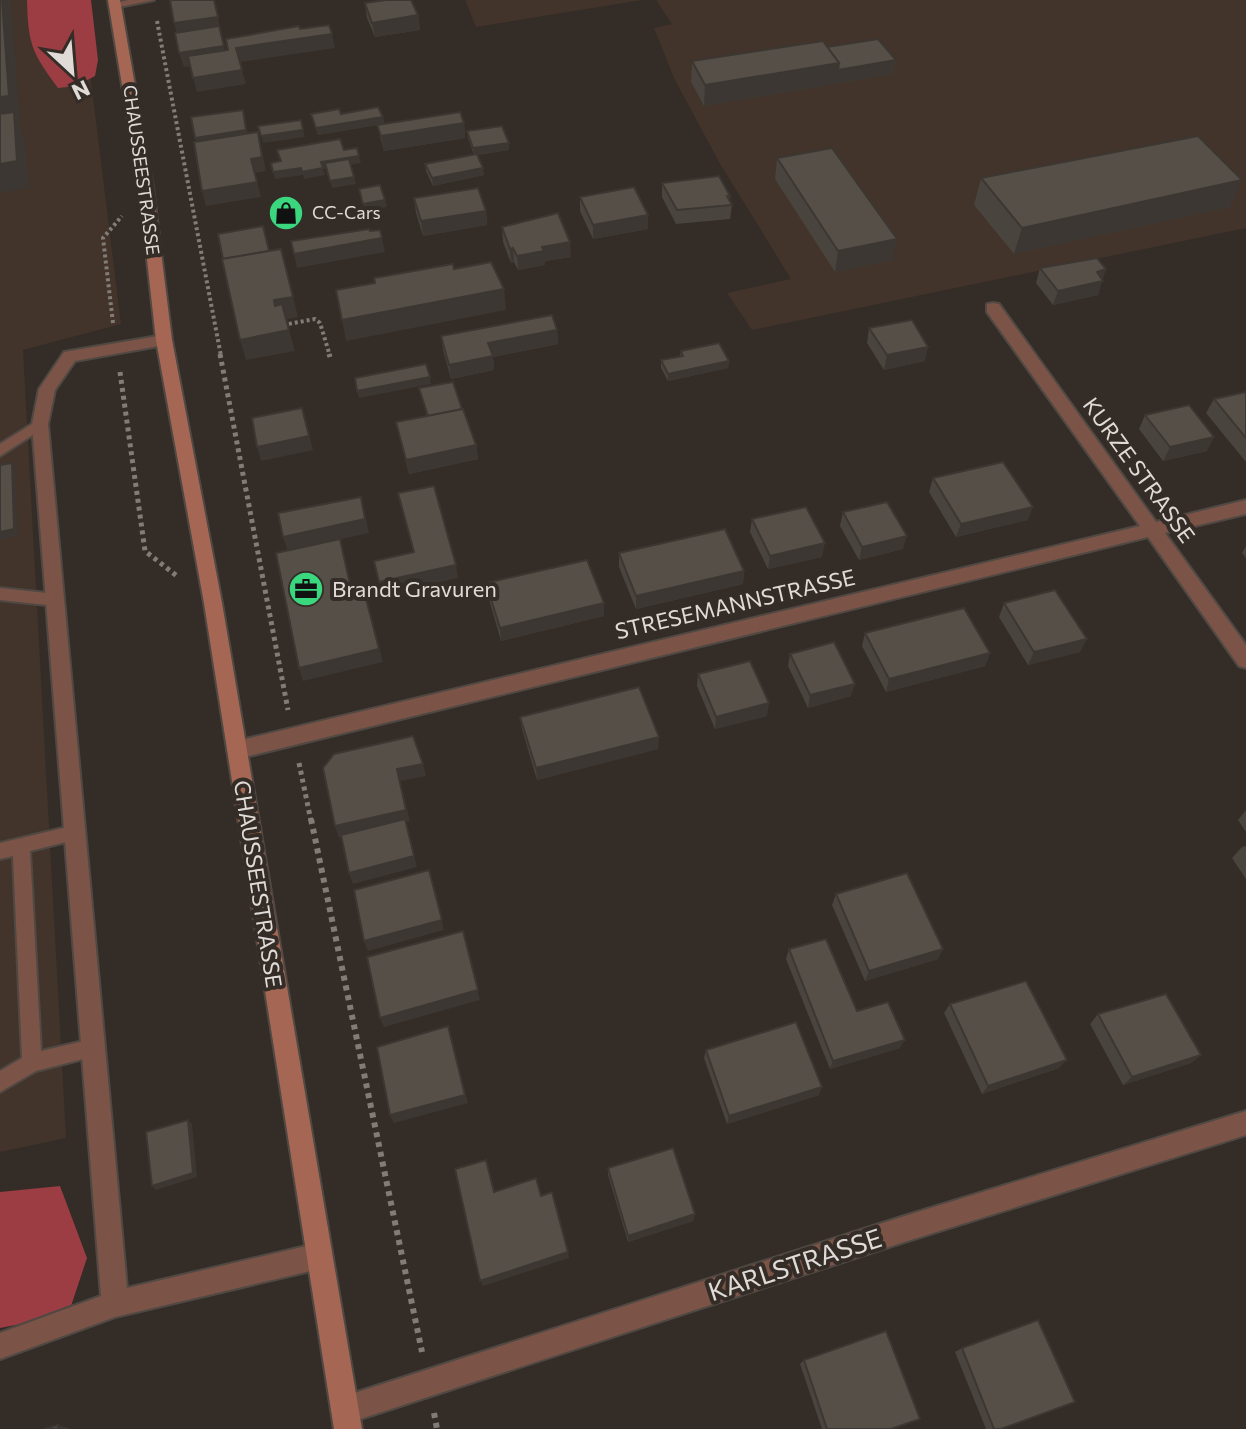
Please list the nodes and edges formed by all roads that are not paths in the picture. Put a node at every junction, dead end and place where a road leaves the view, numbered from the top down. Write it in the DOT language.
graph roads {
  1 [pos="114,3"];
  2 [pos="152,4"];
  3 [pos="993,308"];
  4 [pos="164,340"];
  5 [pos="40,424"];
  6 [pos="0,451"];
  7 [pos="1246,507"];
  8 [pos="1152,529"];
  9 [pos="0,594"];
  10 [pos="56,600"];
  11 [pos="1246,660"];
  12 [pos="237,750"];
  13 [pos="76,833"];
  14 [pos="21,846"];
  15 [pos="0,851"];
  16 [pos="92,1048"];
  17 [pos="32,1063"];
  18 [pos="0,1082"];
  19 [pos="1246,1123"];
  20 [pos="319,1256"];
  21 [pos="115,1304"];
  22 [pos="0,1346"];
  23 [pos="346,1419"];
  1 -- 2 [label="lane"];
  1 -- 4 [label="main road, CHAUSSEESTRASSE"];
  3 -- 8 [label="street, KURZE STRASSE"];
  4 -- 5 [label="street"];
  4 -- 12 [label="main road, CHAUSSEESTRASSE"];
  5 -- 6 [label="lane"];
  5 -- 10 [label="street"];
  7 -- 8 [label="street, STRESEMANNSTRASSE"];
  8 -- 11 [label="street, KURZE STRASSE"];
  8 -- 12 [label="street, STRESEMANNSTRASSE"];
  9 -- 10 [label="lane"];
  10 -- 13 [label="street"];
  12 -- 20 [label="main road, CHAUSSEESTRASSE"];
  13 -- 14 [label="lane"];
  13 -- 16 [label="street"];
  14 -- 15 [label="lane"];
  14 -- 17 [label="lane"];
  16 -- 17 [label="lane"];
  16 -- 21 [label="street"];
  17 -- 18 [label="lane"];
  19 -- 23 [label="street, KARLSTRASSE"];
  20 -- 21 [label="street"];
  20 -- 23 [label="main road, CHAUSSEESTRASSE"];
  21 -- 22 [label="street"];
}
